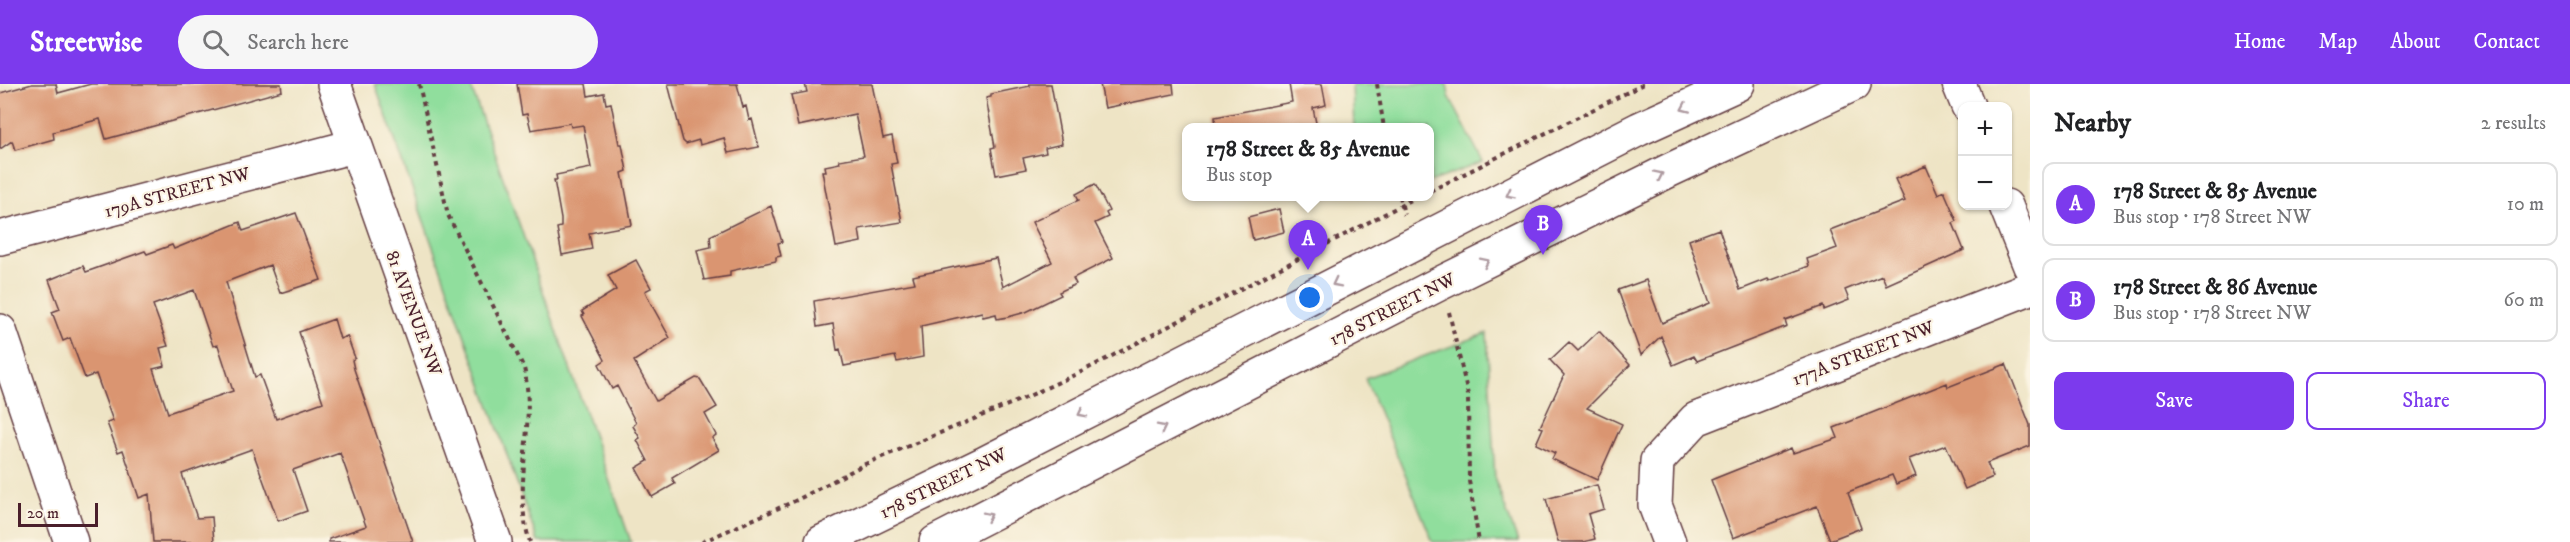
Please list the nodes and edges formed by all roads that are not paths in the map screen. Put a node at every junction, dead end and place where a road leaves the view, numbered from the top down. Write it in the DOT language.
graph roads {
  1 [pos="334,84"];
  2 [pos="1738,84"];
  3 [pos="1854,84"];
  4 [pos="1959,84"];
  5 [pos="1966,102"];
  6 [pos="354,146"];
  7 [pos="2009,210"];
  8 [pos="0,238"];
  9 [pos="2030,266"];
  10 [pos="2030,288"];
  11 [pos="0,330"];
  12 [pos="71,542"];
  13 [pos="495,542"];
  14 [pos="822,542"];
  15 [pos="936,542"];
  16 [pos="1669,542"];
  1 -- 6 [label="main road, 81 AVENUE NW"];
  2 -- 14 [label="main road, 178 STREET NW, one-way"];
  15 -- 3 [label="main road, 178 STREET NW, one-way"];
  4 -- 5 [label="main road"];
  6 -- 8 [label="main road, 179A STREET NW"];
  6 -- 13 [label="main road, 81 AVENUE NW"];
  7 -- 9 [label="main road"];
  10 -- 16 [label="main road, 177A STREET NW"];
  11 -- 12 [label="main road"];
}
